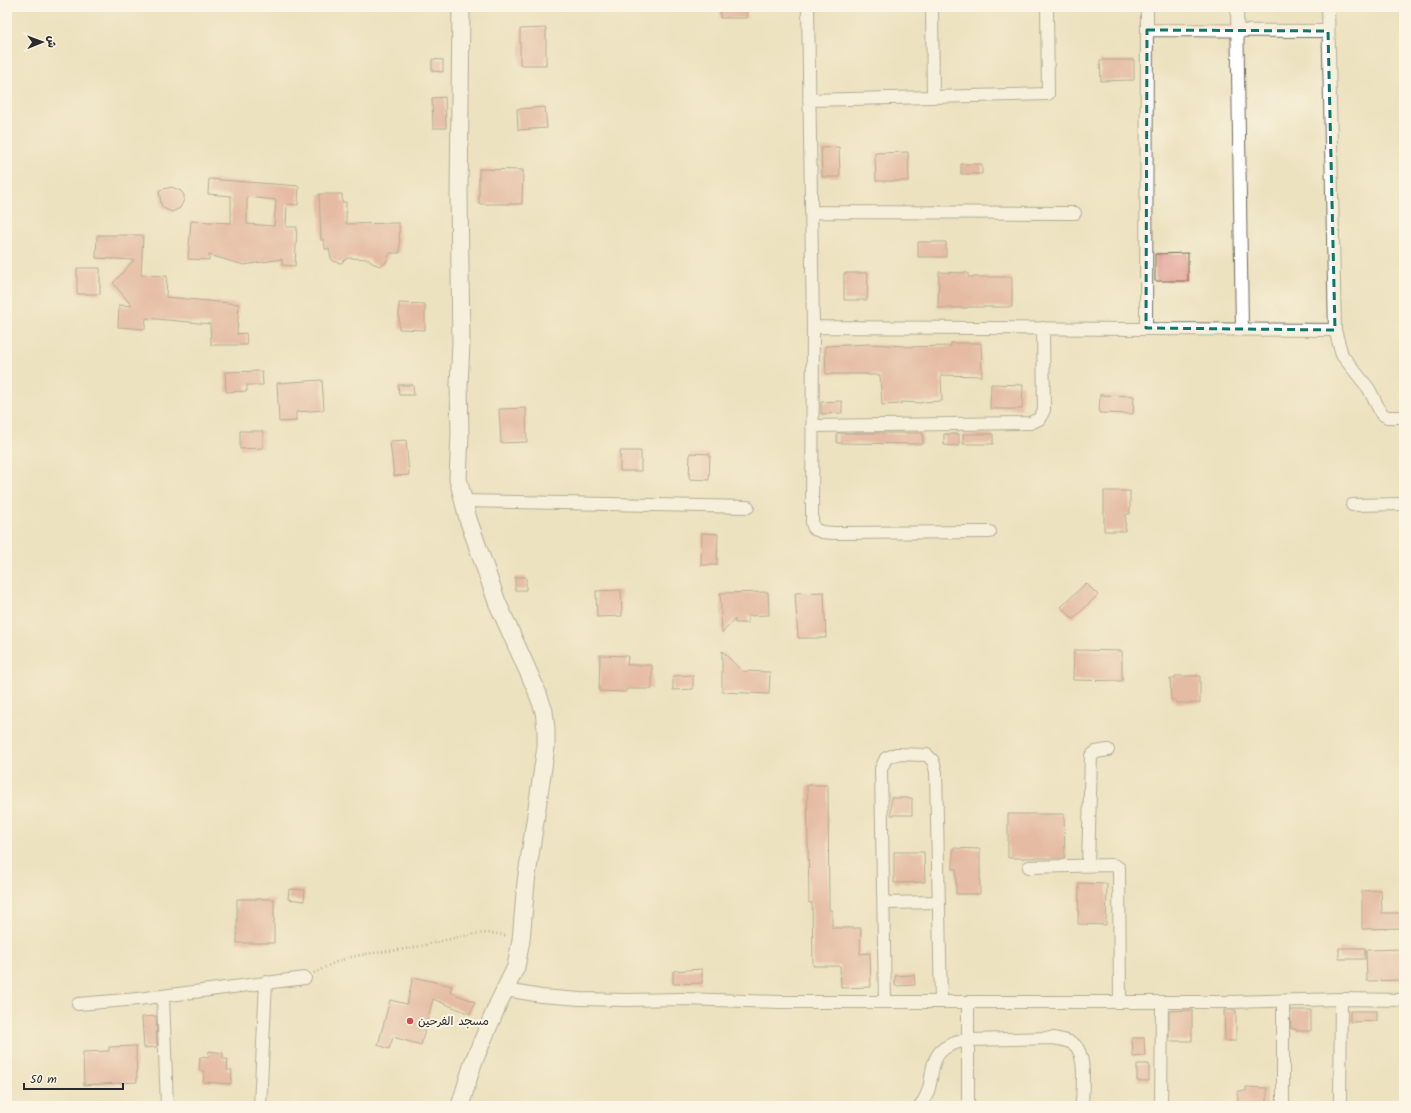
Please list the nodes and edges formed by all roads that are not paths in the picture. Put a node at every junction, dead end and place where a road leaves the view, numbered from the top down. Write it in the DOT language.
graph roads {
  1 [pos="460,7"];
  2 [pos="808,7"];
  3 [pos="932,7"];
  4 [pos="1047,7"];
  5 [pos="1147,7"];
  6 [pos="1237,7"];
  7 [pos="1328,7"];
  8 [pos="1147,30"];
  9 [pos="1237,30"];
  10 [pos="1328,31"];
  11 [pos="933,97"];
  12 [pos="809,100"];
  13 [pos="811,212"];
  14 [pos="1075,213"];
  15 [pos="812,327"];
  16 [pos="1043,328"];
  17 [pos="1146,328"];
  18 [pos="1242,329"];
  19 [pos="1335,330"];
  20 [pos="1404,417"];
  21 [pos="812,426"];
  22 [pos="463,501"];
  23 [pos="1404,504"];
  24 [pos="1352,505"];
  25 [pos="748,507"];
  26 [pos="990,532"];
  27 [pos="1108,750"];
  28 [pos="1088,866"];
  29 [pos="1029,867"];
  30 [pos="938,902"];
  31 [pos="884,903"];
  32 [pos="305,978"];
  33 [pos="266,982"];
  34 [pos="506,990"];
  35 [pos="163,996"];
  36 [pos="1341,999"];
  37 [pos="1404,1000"];
  38 [pos="1283,1001"];
  39 [pos="885,1002"];
  40 [pos="941,1002"];
  41 [pos="968,1002"];
  42 [pos="1120,1002"];
  43 [pos="1162,1002"];
  44 [pos="78,1004"];
  45 [pos="968,1040"];
  46 [pos="1082,1092"];
  47 [pos="166,1106"];
  48 [pos="260,1106"];
  49 [pos="460,1106"];
  50 [pos="920,1106"];
  51 [pos="968,1106"];
  52 [pos="1082,1106"];
  53 [pos="1092,1106"];
  54 [pos="1161,1106"];
  55 [pos="1283,1106"];
  56 [pos="1340,1106"];
  1 -- 22 [label="street"];
  2 -- 12 [label="street"];
  3 -- 11 [label="street"];
  4 -- 11 [label="street"];
  5 -- 8 [label="street"];
  6 -- 9 [label="street"];
  7 -- 10 [label="street"];
  8 -- 9 [label="street"];
  8 -- 17 [label="street"];
  9 -- 10 [label="street"];
  9 -- 18 [label="street"];
  10 -- 19 [label="street"];
  11 -- 12 [label="street"];
  12 -- 13 [label="street"];
  13 -- 14 [label="street"];
  13 -- 15 [label="street"];
  15 -- 16 [label="street"];
  15 -- 21 [label="street"];
  16 -- 17 [label="street"];
  16 -- 21 [label="street"];
  17 -- 18 [label="street"];
  18 -- 19 [label="street"];
  19 -- 20 [label="street"];
  21 -- 26 [label="street"];
  22 -- 25 [label="street"];
  22 -- 34 [label="street"];
  23 -- 24 [label="street"];
  27 -- 28 [label="street"];
  28 -- 29 [label="street"];
  28 -- 42 [label="street"];
  30 -- 31 [label="street"];
  30 -- 31 [label="street"];
  30 -- 40 [label="street"];
  31 -- 39 [label="street"];
  32 -- 33 [label="street"];
  33 -- 35 [label="street"];
  33 -- 48 [label="street"];
  34 -- 39 [label="street"];
  34 -- 49 [label="street"];
  35 -- 44 [label="street"];
  35 -- 47 [label="street"];
  36 -- 37 [label="street"];
  36 -- 38 [label="street"];
  36 -- 56 [label="street"];
  38 -- 43 [label="street"];
  38 -- 55 [label="street"];
  39 -- 40 [label="street"];
  40 -- 41 [label="street"];
  41 -- 42 [label="street"];
  41 -- 45 [label="street"];
  42 -- 43 [label="street"];
  43 -- 54 [label="street"];
  45 -- 46 [label="street"];
  45 -- 50 [label="street"];
  45 -- 51 [label="street"];
  46 -- 52 [label="street"];
  46 -- 53 [label="street"];
}
